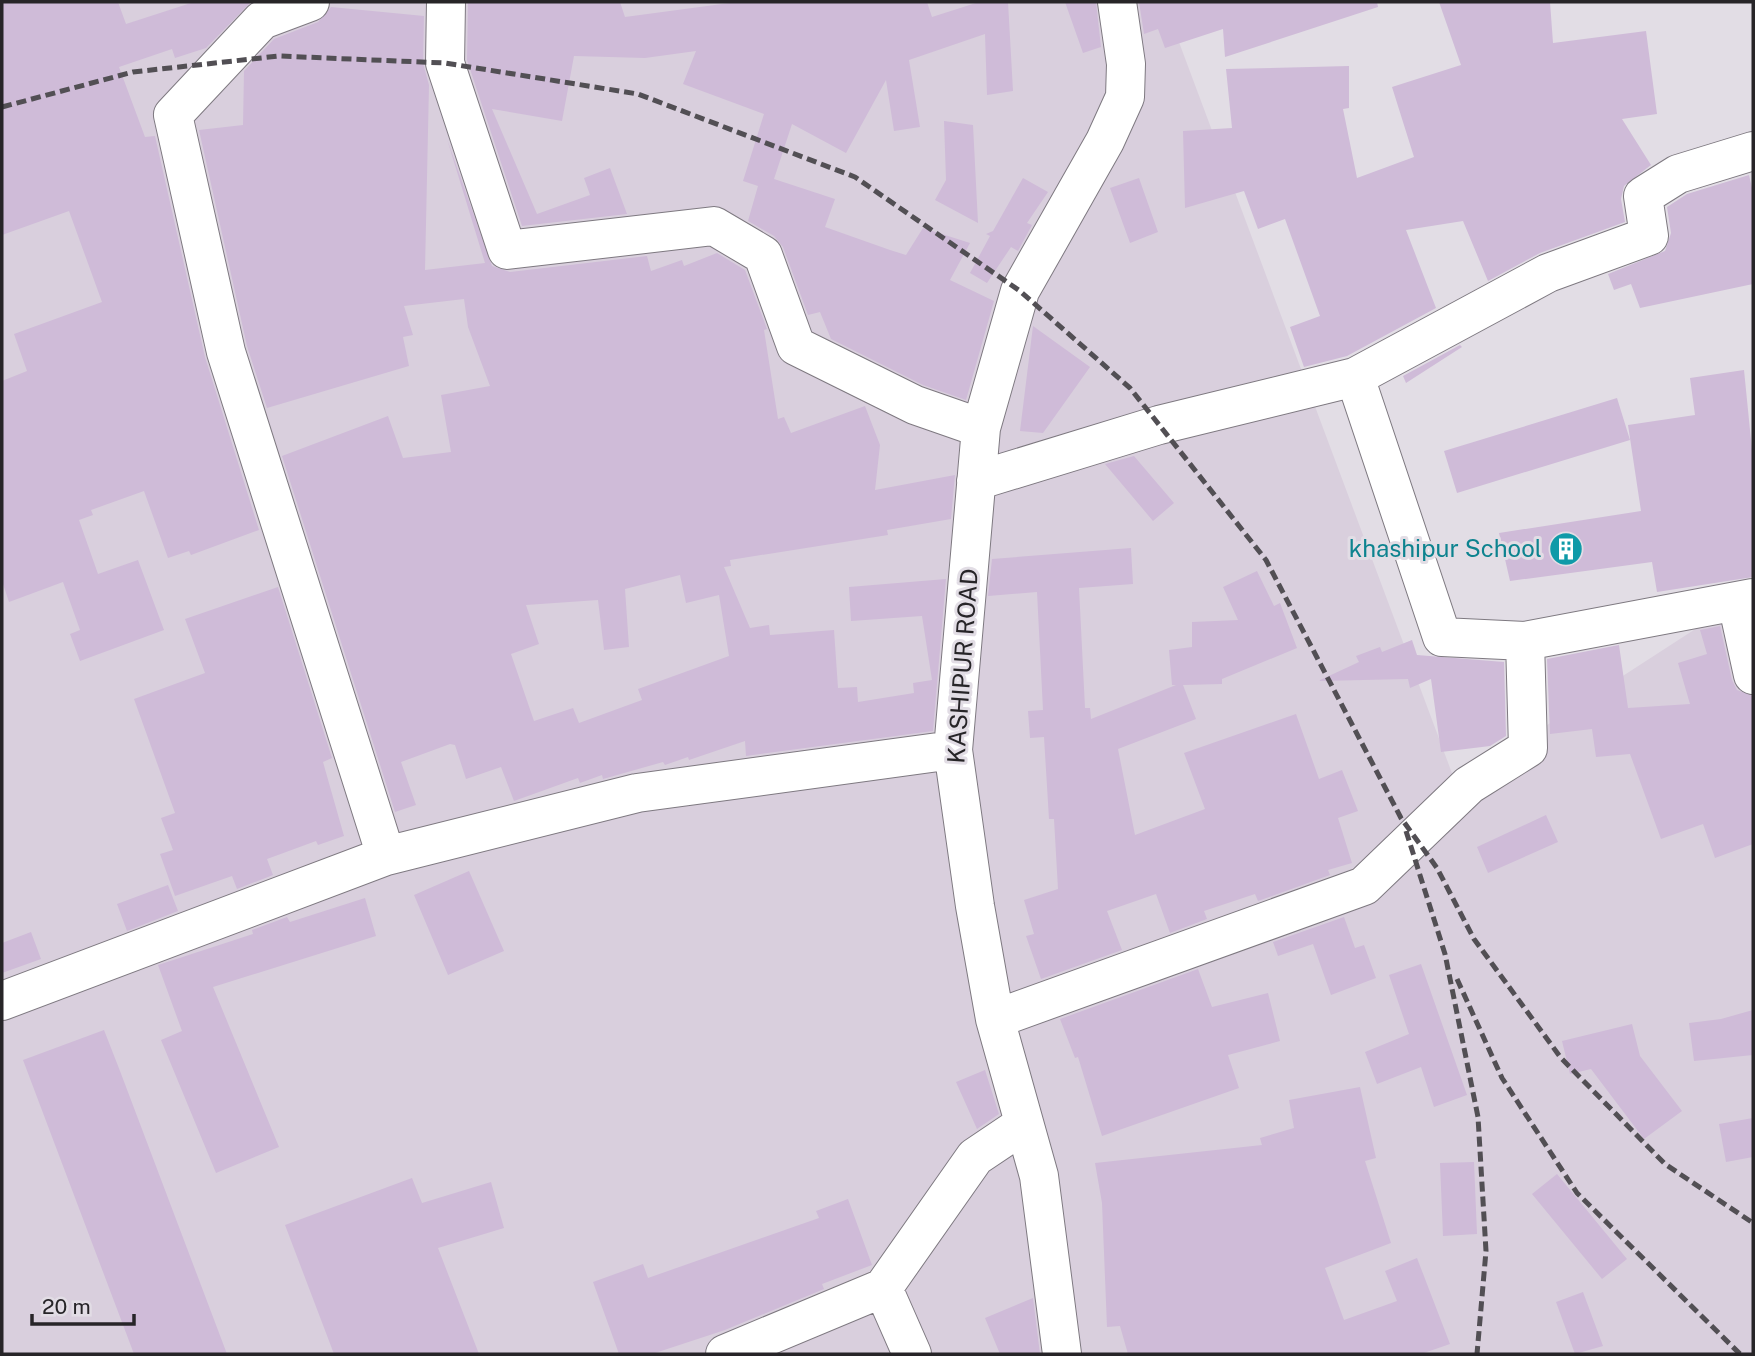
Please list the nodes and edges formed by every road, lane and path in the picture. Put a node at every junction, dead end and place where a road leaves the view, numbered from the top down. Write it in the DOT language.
graph roads {
  1 [pos="310,2"];
  2 [pos="446,2"];
  3 [pos="1117,2"];
  4 [pos="1753,151"];
  5 [pos="1355,377"];
  6 [pos="981,428"];
  7 [pos="976,481"];
  8 [pos="1745,600"];
  9 [pos="1525,641"];
  10 [pos="1753,675"];
  11 [pos="953,750"];
  12 [pos="386,856"];
  13 [pos="2,1001"];
  14 [pos="995,1019"];
  15 [pos="1024,1124"];
  16 [pos="883,1288"];
  17 [pos="725,1354"];
  18 [pos="912,1354"];
  19 [pos="1062,1354"];
  1 -- 12 [label="street"];
  2 -- 6 [label="street"];
  3 -- 6 [label="street, KASHIPUR ROAD"];
  4 -- 5 [label="street"];
  5 -- 7 [label="street"];
  5 -- 9 [label="street"];
  6 -- 7 [label="street, KASHIPUR ROAD"];
  7 -- 11 [label="street, KASHIPUR ROAD"];
  8 -- 9 [label="street"];
  8 -- 10 [label="street"];
  9 -- 14 [label="street"];
  11 -- 12 [label="street"];
  11 -- 14 [label="street, KASHIPUR ROAD"];
  12 -- 13 [label="street"];
  14 -- 15 [label="street, KASHIPUR ROAD"];
  15 -- 16 [label="street"];
  15 -- 19 [label="street, KASHIPUR ROAD"];
  16 -- 17 [label="street"];
  16 -- 18 [label="street"];
}
